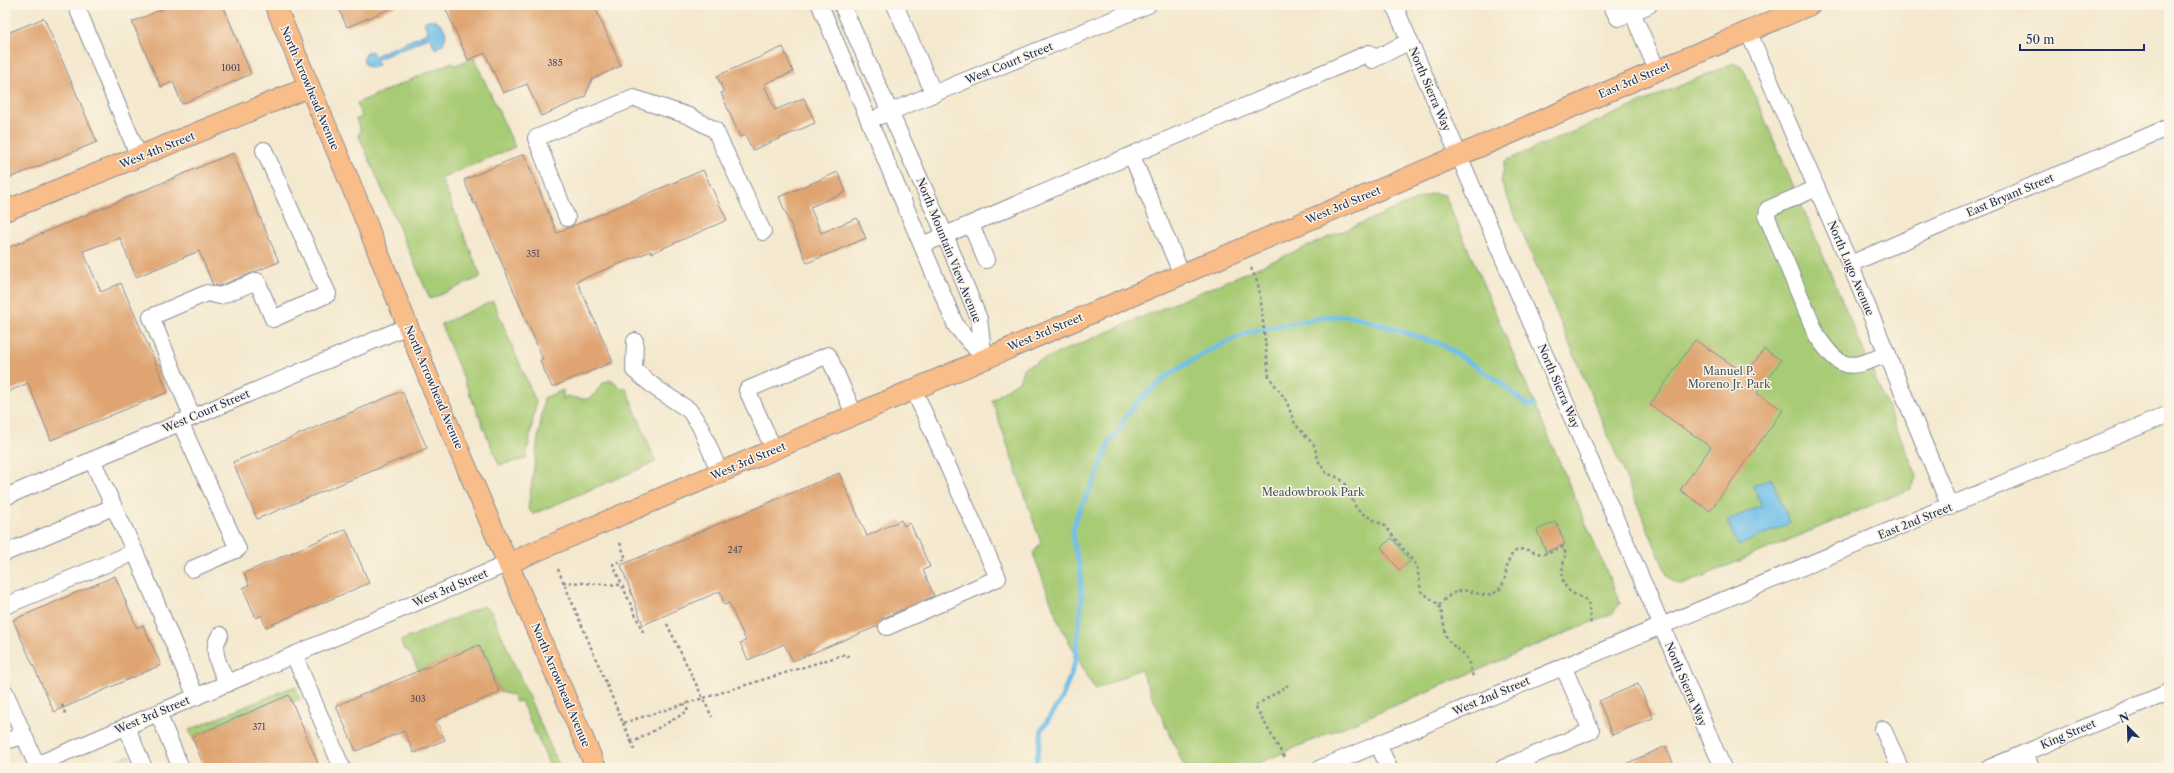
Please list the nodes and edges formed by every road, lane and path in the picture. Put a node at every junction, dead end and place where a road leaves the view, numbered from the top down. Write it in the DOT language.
graph roads {
  1 [pos="76,5"];
  2 [pos="275,5"];
  3 [pos="820,5"];
  4 [pos="842,5"];
  5 [pos="895,5"];
  6 [pos="1148,5"];
  7 [pos="1394,5"];
  8 [pos="1612,5"];
  9 [pos="1649,5"];
  10 [pos="1810,5"];
  11 [pos="1632,12"];
  12 [pos="1748,31"];
  13 [pos="1410,41"];
  14 [pos="1657,70"];
  15 [pos="310,87"];
  16 [pos="934,94"];
  17 [pos="889,112"];
  18 [pos="869,120"];
  19 [pos="2169,127"];
  20 [pos="264,150"];
  21 [pos="1459,155"];
  22 [pos="1132,156"];
  23 [pos="139,157"];
  24 [pos="1817,188"];
  25 [pos="5,211"];
  26 [pos="567,218"];
  27 [pos="971,225"];
  28 [pos="763,232"];
  29 [pos="945,235"];
  30 [pos="922,245"];
  31 [pos="986,260"];
  32 [pos="1850,264"];
  33 [pos="1251,268"];
  34 [pos="1182,275"];
  35 [pos="408,326"];
  36 [pos="635,341"];
  37 [pos="1888,354"];
  38 [pos="984,358"];
  39 [pos="913,388"];
  40 [pos="854,414"];
  41 [pos="2169,414"];
  42 [pos="186,419"];
  43 [pos="774,450"];
  44 [pos="92,460"];
  45 [pos="720,473"];
  46 [pos="5,497"];
  47 [pos="113,507"];
  48 [pos="1950,507"];
  49 [pos="620,543"];
  50 [pos="135,552"];
  51 [pos="5,553"];
  52 [pos="509,563"];
  53 [pos="192,569"];
  54 [pos="558,569"];
  55 [pos="563,582"];
  56 [pos="622,585"];
  57 [pos="1439,605"];
  58 [pos="5,606"];
  59 [pos="667,624"];
  60 [pos="1661,625"];
  61 [pos="1591,626"];
  62 [pos="887,627"];
  63 [pos="644,634"];
  64 [pos="220,635"];
  65 [pos="294,655"];
  66 [pos="850,659"];
  67 [pos="1563,666"];
  68 [pos="1473,677"];
  69 [pos="227,684"];
  70 [pos="1286,685"];
  71 [pos="5,692"];
  72 [pos="2169,692"];
  73 [pos="196,697"];
  74 [pos="703,698"];
  75 [pos="686,704"];
  76 [pos="62,705"];
  77 [pos="158,713"];
  78 [pos="66,716"];
  79 [pos="712,717"];
  80 [pos="623,723"];
  81 [pos="126,726"];
  82 [pos="1882,729"];
  83 [pos="24,736"];
  84 [pos="5,741"];
  85 [pos="632,744"];
  86 [pos="1378,744"];
  87 [pos="634,750"];
  88 [pos="2025,753"];
  89 [pos="1284,756"];
  90 [pos="37,766"];
  91 [pos="144,768"];
  92 [pos="182,768"];
  93 [pos="342,768"];
  94 [pos="596,768"];
  95 [pos="1322,768"];
  96 [pos="1389,768"];
  97 [pos="1503,768"];
  98 [pos="1723,768"];
  99 [pos="1900,768"];
  100 [pos="1989,768"];
  101 [pos="2031,768"];
  1 -- 23 [label="street"];
  2 -- 15 [label="main road, North Arrowhead Avenue"];
  3 -- 18 [label="street, North Mountain View Avenue"];
  4 -- 17 [label="street, North Mountain View Avenue"];
  5 -- 16 [label="street"];
  6 -- 16 [label="street, West Court Street"];
  7 -- 13 [label="street, North Sierra Way"];
  8 -- 11 [label="street"];
  9 -- 11 [label="street"];
  10 -- 12 [label="main road, East 3rd Street"];
  11 -- 14 [label="street"];
  12 -- 14 [label="main road, East 3rd Street"];
  12 -- 24 [label="street, North Lugo Avenue"];
  13 -- 21 [label="street, North Sierra Way"];
  13 -- 22 [label="street"];
  14 -- 21 [label="main road, East 3rd Street"];
  15 -- 23 [label="main road, West 4th Street"];
  15 -- 35 [label="main road, North Arrowhead Avenue"];
  16 -- 17 [label="street, West Court Street"];
  17 -- 18 [label="street, West Court Street"];
  17 -- 29 [label="street, North Mountain View Avenue"];
  18 -- 30 [label="street, North Mountain View Avenue"];
  19 -- 32 [label="street, East Bryant Street"];
  20 -- 42 [label="street"];
  21 -- 34 [label="main road, West 3rd Street"];
  21 -- 60 [label="street, North Sierra Way"];
  22 -- 27 [label="street"];
  22 -- 34 [label="street"];
  23 -- 25 [label="main road, West 4th Street"];
  24 -- 32 [label="street, North Lugo Avenue"];
  24 -- 37 [label="street"];
  26 -- 28 [label="street"];
  27 -- 29 [label="street"];
  27 -- 31 [label="street"];
  29 -- 30 [label="street"];
  29 -- 38 [label="street, North Mountain View Avenue"];
  30 -- 38 [label="street, North Mountain View Avenue"];
  32 -- 37 [label="street, North Lugo Avenue"];
  33 -- 57 [label="path"];
  34 -- 38 [label="main road, West 3rd Street"];
  35 -- 42 [label="street, West Court Street"];
  35 -- 52 [label="main road, North Arrowhead Avenue"];
  36 -- 45 [label="street"];
  37 -- 48 [label="street, North Lugo Avenue"];
  38 -- 39 [label="main road, West 3rd Street"];
  39 -- 40 [label="main road, West 3rd Street"];
  39 -- 62 [label="street"];
  40 -- 43 [label="main road, West 3rd Street"];
  40 -- 43 [label="street"];
  41 -- 48 [label="street, East 2nd Street"];
  42 -- 44 [label="street, West Court Street"];
  42 -- 53 [label="street"];
  43 -- 45 [label="main road, West 3rd Street"];
  44 -- 46 [label="street, West Court Street"];
  44 -- 47 [label="street"];
  45 -- 52 [label="main road, West 3rd Street"];
  47 -- 50 [label="street"];
  47 -- 51 [label="street"];
  48 -- 60 [label="street, East 2nd Street"];
  49 -- 56 [label="path"];
  50 -- 58 [label="street"];
  50 -- 73 [label="street"];
  52 -- 65 [label="street, West 3rd Street"];
  52 -- 94 [label="main road, North Arrowhead Avenue"];
  54 -- 55 [label="path"];
  55 -- 56 [label="path"];
  55 -- 80 [label="path"];
  56 -- 63 [label="path"];
  57 -- 61 [label="path"];
  57 -- 68 [label="path"];
  59 -- 74 [label="path"];
  60 -- 67 [label="street, West 2nd Street"];
  60 -- 98 [label="street, North Sierra Way"];
  64 -- 69 [label="street"];
  65 -- 69 [label="street, West 3rd Street"];
  65 -- 93 [label="street"];
  66 -- 74 [label="path"];
  67 -- 86 [label="street, West 2nd Street"];
  67 -- 97 [label="street"];
  69 -- 73 [label="street, West 3rd Street"];
  70 -- 89 [label="path"];
  71 -- 83 [label="street"];
  72 -- 88 [label="street, King Street"];
  73 -- 77 [label="street, West 3rd Street"];
  74 -- 75 [label="path"];
  74 -- 79 [label="path"];
  75 -- 80 [label="path"];
  75 -- 85 [label="path"];
  76 -- 78 [label="path"];
  77 -- 81 [label="street, West 3rd Street"];
  77 -- 92 [label="street"];
  80 -- 85 [label="path"];
  81 -- 90 [label="street, West 3rd Street"];
  81 -- 91 [label="street"];
  82 -- 99 [label="street"];
  83 -- 84 [label="street"];
  83 -- 90 [label="street"];
  85 -- 87 [label="path"];
  86 -- 95 [label="street, West 2nd Street"];
  86 -- 96 [label="street"];
  88 -- 100 [label="street, King Street"];
  88 -- 101 [label="street"];
}
